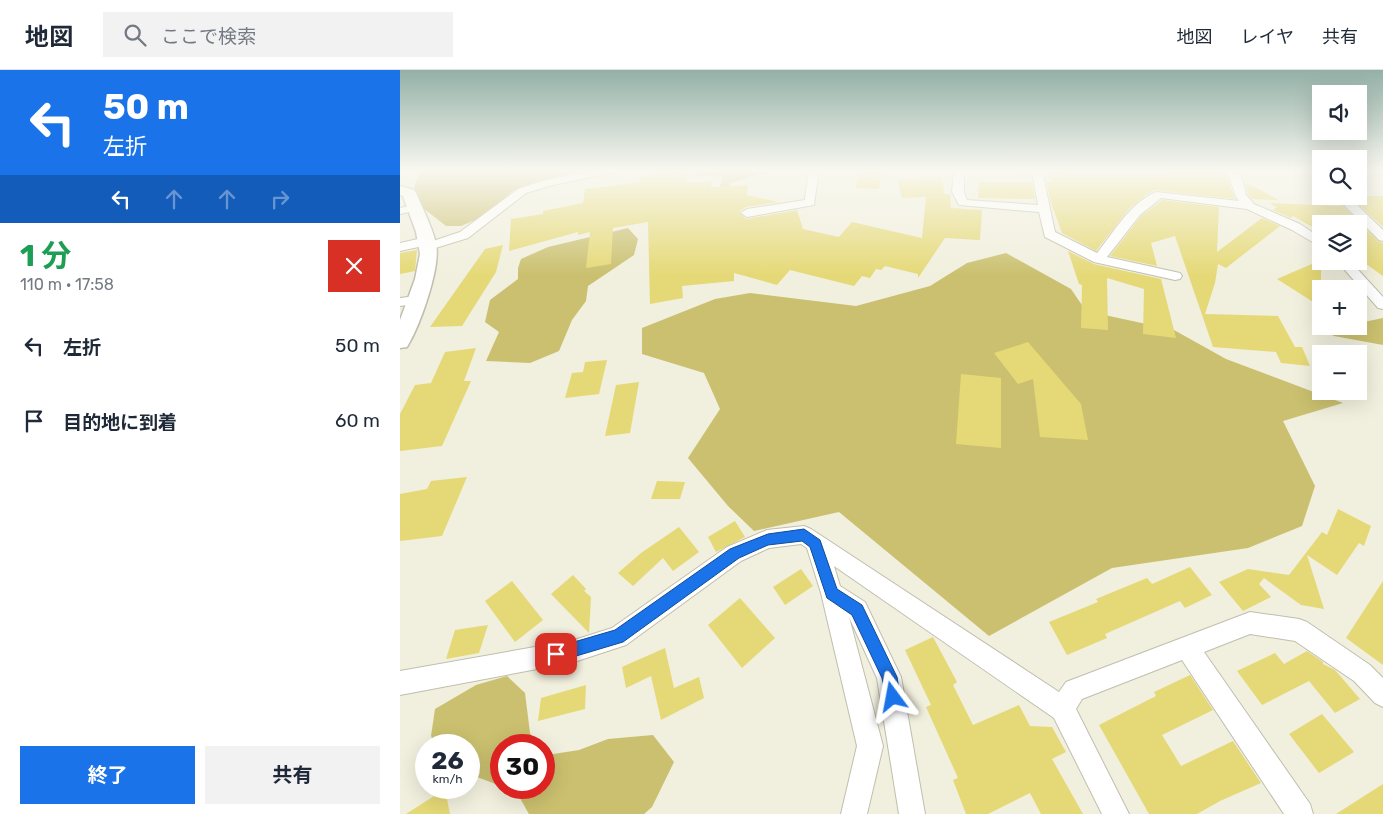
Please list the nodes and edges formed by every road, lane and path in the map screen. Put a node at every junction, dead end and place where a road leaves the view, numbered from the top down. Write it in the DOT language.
graph roads {
  1 [pos="504,206"];
  2 [pos="793,206"];
  3 [pos="999,206"];
  4 [pos="1042,206"];
  5 [pos="1142,206"];
  6 [pos="1250,206"];
  7 [pos="1351,206"];
  8 [pos="1043,209"];
  9 [pos="407,210"];
  10 [pos="747,213"];
  11 [pos="1312,237"];
  12 [pos="1383,237"];
  13 [pos="428,243"];
  14 [pos="400,247"];
  15 [pos="1099,259"];
  16 [pos="1351,270"];
  17 [pos="1175,276"];
  18 [pos="408,301"];
  19 [pos="1383,305"];
  20 [pos="400,342"];
  21 [pos="816,544"];
  22 [pos="832,593"];
  23 [pos="1187,646"];
  24 [pos="400,683"];
  25 [pos="1383,695"];
  26 [pos="1063,709"];
  27 [pos="854,814"];
  28 [pos="912,814"];
  29 [pos="1116,814"];
  30 [pos="1300,814"];
  1 -- 13 [label="street"];
  2 -- 10 [label="street"];
  3 -- 8 [label="street"];
  4 -- 8 [label="street"];
  5 -- 15 [label="street"];
  6 -- 11 [label="street"];
  7 -- 12 [label="street"];
  8 -- 15 [label="street"];
  9 -- 13 [label="street"];
  13 -- 14 [label="street"];
  13 -- 18 [label="street"];
  15 -- 17 [label="street"];
  16 -- 19 [label="street"];
  18 -- 20 [label="street"];
  21 -- 22 [label="street"];
  21 -- 24 [label="street"];
  21 -- 26 [label="street"];
  22 -- 27 [label="street"];
  22 -- 28 [label="street"];
  23 -- 25 [label="street"];
  23 -- 26 [label="street"];
  23 -- 30 [label="street"];
  26 -- 29 [label="street"];
}
